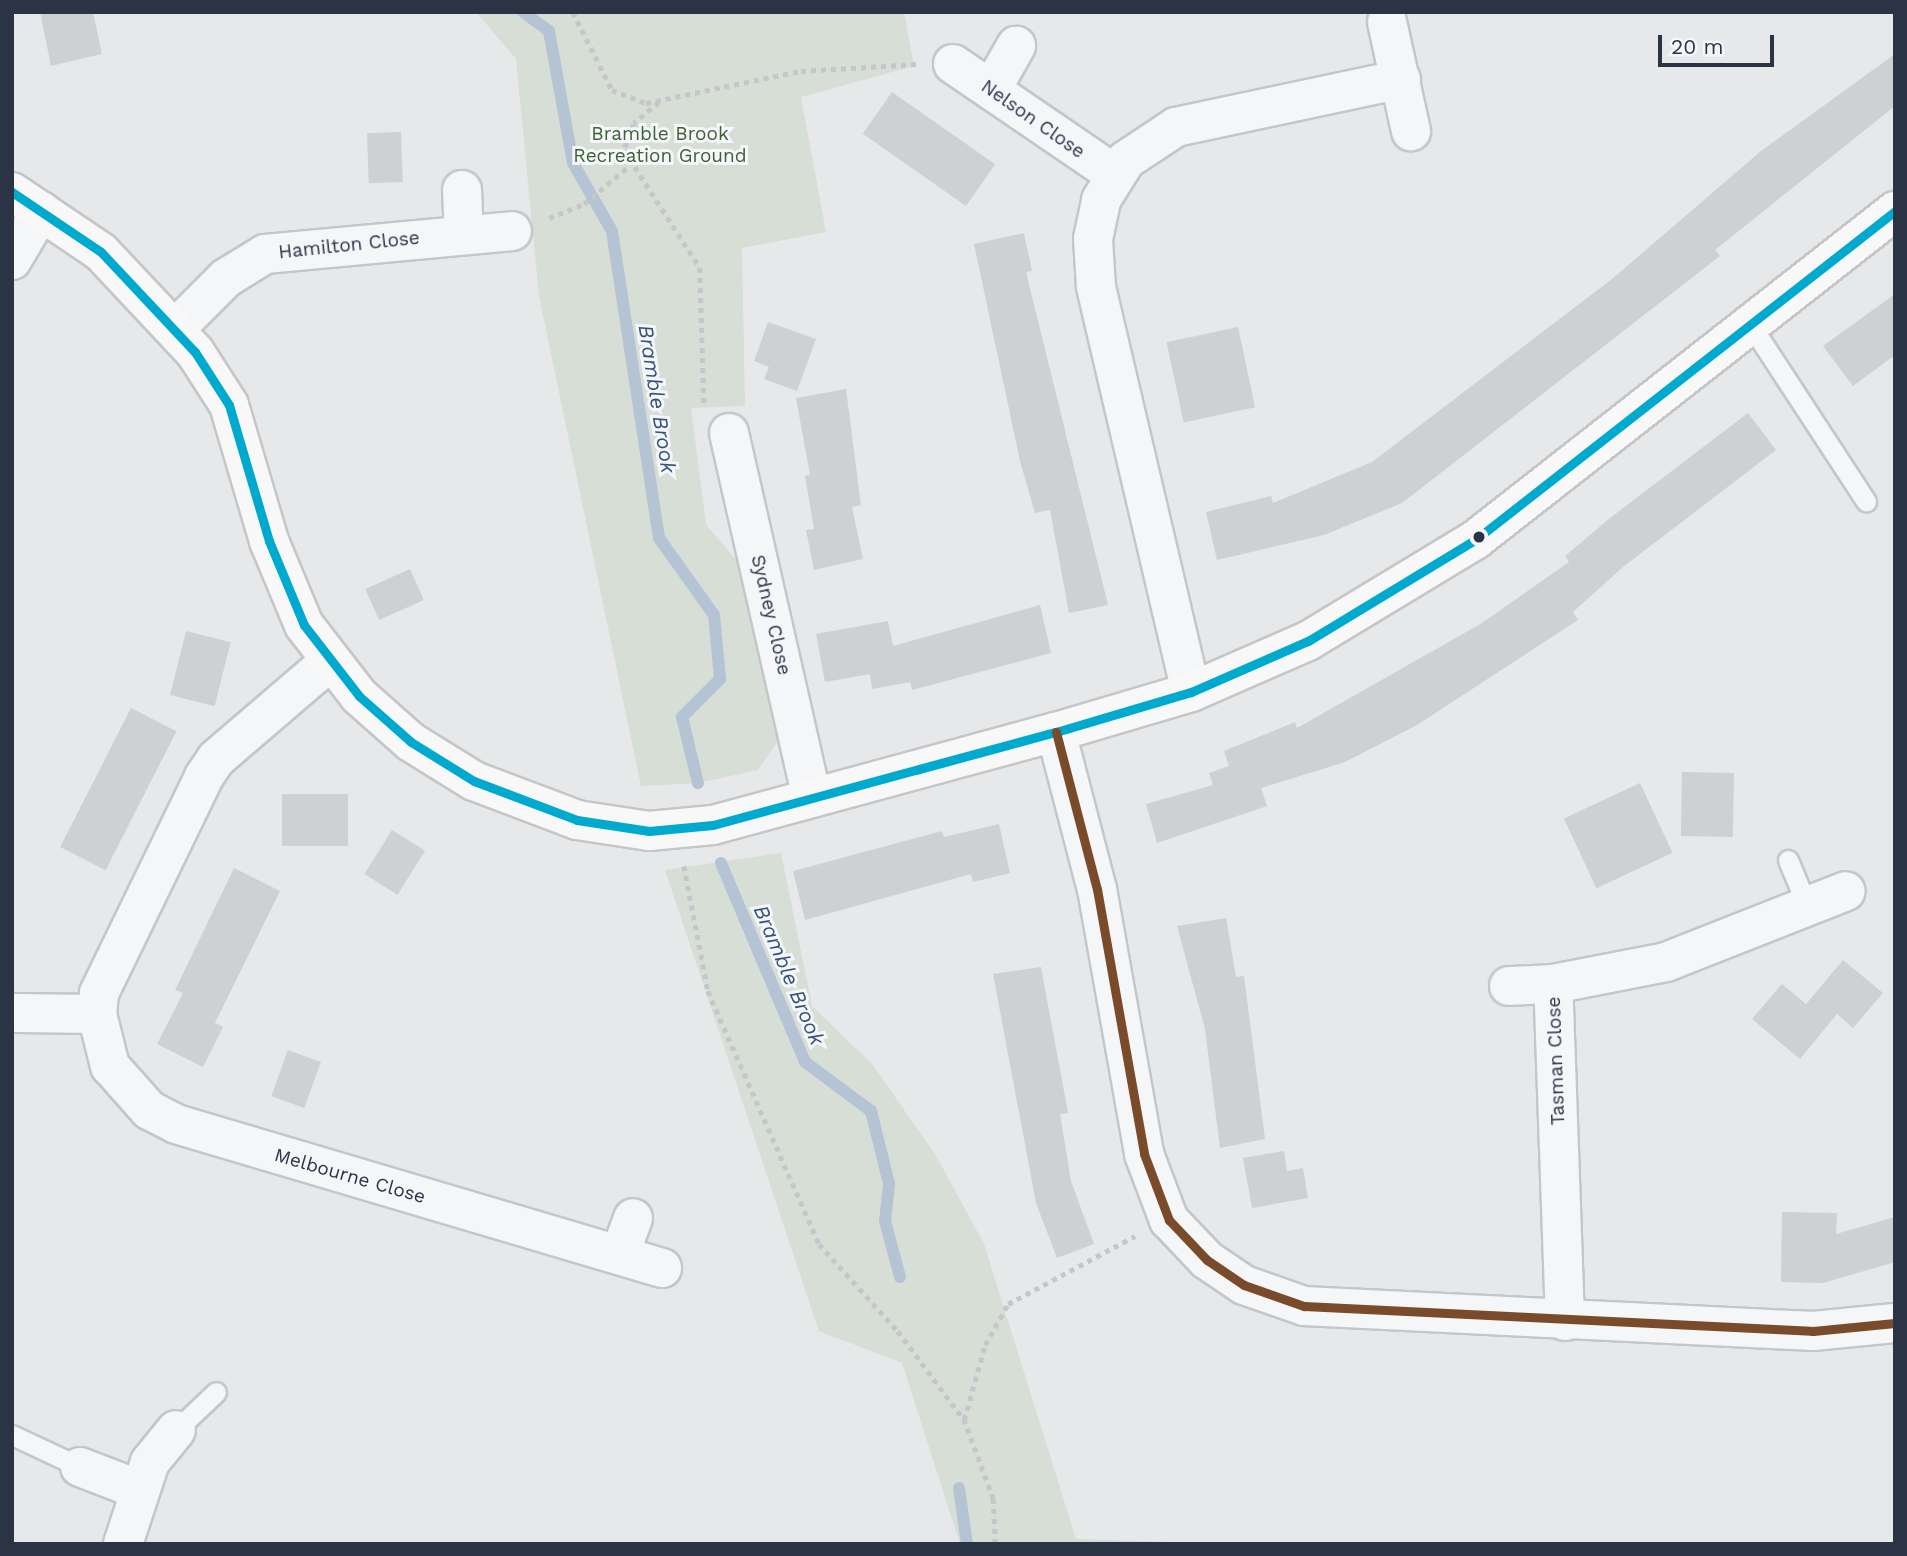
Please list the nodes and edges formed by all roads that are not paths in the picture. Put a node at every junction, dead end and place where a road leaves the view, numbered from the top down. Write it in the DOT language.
graph roads {
  1 [pos="1387,22"];
  2 [pos="1016,46"];
  3 [pos="953,64"];
  4 [pos="1401,79"];
  5 [pos="991,90"];
  6 [pos="1411,131"];
  7 [pos="1114,174"];
  8 [pos="462,190"];
  9 [pos="27,202"];
  10 [pos="1895,211"];
  11 [pos="512,231"];
  12 [pos="464,234"];
  13 [pos="12,260"];
  14 [pos="1750,324"];
  15 [pos="177,327"];
  16 [pos="729,433"];
  17 [pos="1866,500"];
  18 [pos="328,662"];
  19 [pos="1191,692"];
  20 [pos="1056,732"];
  21 [pos="812,798"];
  22 [pos="1788,860"];
  23 [pos="1846,891"];
  24 [pos="1808,908"];
  25 [pos="1553,984"];
  26 [pos="1509,986"];
  27 [pos="12,1013"];
  28 [pos="97,1014"];
  29 [pos="633,1218"];
  30 [pos="620,1254"];
  31 [pos="662,1268"];
  32 [pos="1565,1321"];
  33 [pos="1895,1323"];
  34 [pos="216,1392"];
  35 [pos="176,1430"];
  36 [pos="12,1435"];
  37 [pos="80,1467"];
  38 [pos="140,1490"];
  39 [pos="123,1544"];
  1 -- 4 [label="street"];
  2 -- 5 [label="street"];
  3 -- 5 [label="street, Nelson Close"];
  4 -- 6 [label="street"];
  4 -- 7 [label="street"];
  5 -- 7 [label="street, Nelson Close"];
  7 -- 19 [label="street"];
  8 -- 12 [label="street"];
  9 -- 13 [label="street"];
  9 -- 15 [label="street"];
  10 -- 14 [label="street"];
  11 -- 12 [label="street, Hamilton Close"];
  12 -- 15 [label="street, Hamilton Close"];
  14 -- 17 [label="lane"];
  14 -- 19 [label="street"];
  15 -- 18 [label="street"];
  16 -- 21 [label="street, Sydney Close"];
  18 -- 21 [label="street"];
  18 -- 28 [label="street, Melbourne Close"];
  19 -- 20 [label="street"];
  20 -- 21 [label="street"];
  20 -- 32 [label="street"];
  22 -- 24 [label="lane"];
  23 -- 24 [label="street, Tasman Close"];
  24 -- 25 [label="street, Tasman Close"];
  25 -- 26 [label="street"];
  25 -- 32 [label="street, Tasman Close"];
  27 -- 28 [label="street"];
  28 -- 30 [label="street, Melbourne Close"];
  29 -- 30 [label="street"];
  30 -- 31 [label="street, Melbourne Close"];
  32 -- 33 [label="street"];
  34 -- 35 [label="lane"];
  35 -- 38 [label="street"];
  36 -- 37 [label="lane"];
  37 -- 38 [label="street"];
  38 -- 39 [label="street"];
}
